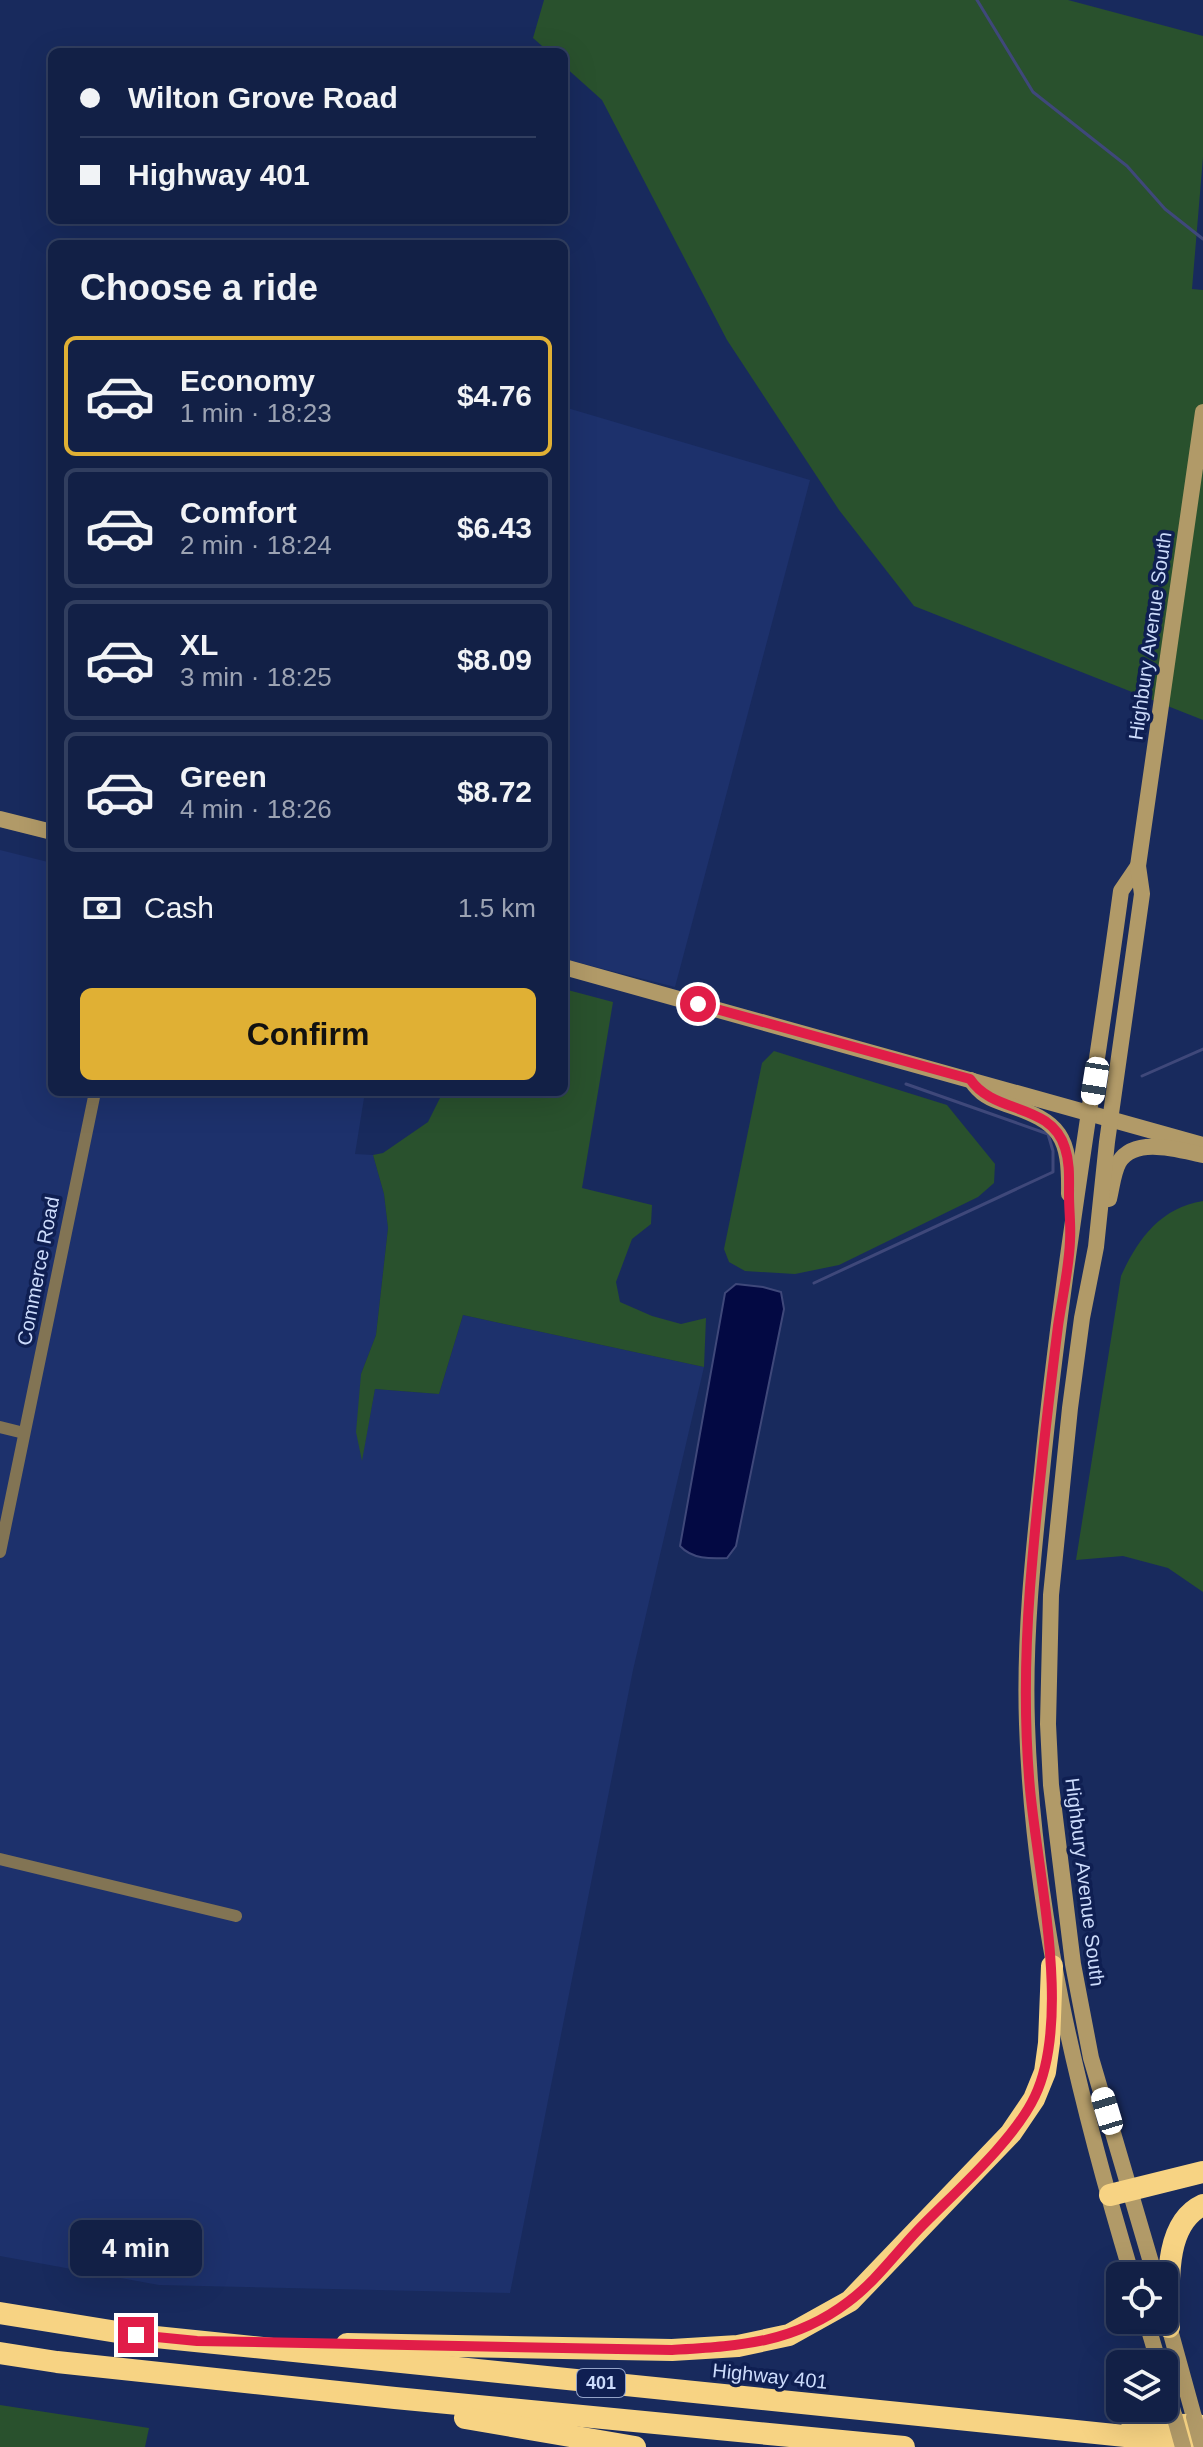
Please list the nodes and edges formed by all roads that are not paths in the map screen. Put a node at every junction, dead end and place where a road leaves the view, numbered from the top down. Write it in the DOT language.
graph roads {
  1 [pos="1203,412"];
  2 [pos="0,819"];
  3 [pos="48,831"];
  4 [pos="1138,866"];
  5 [pos="568,968"];
  6 [pos="970,1079"];
  7 [pos="94,1096"];
  8 [pos="1090,1112"];
  9 [pos="1111,1118"];
  10 [pos="1203,1145"];
  11 [pos="1203,1155"];
  12 [pos="1070,1243"];
  13 [pos="1096,1247"];
  14 [pos="0,1427"];
  15 [pos="24,1433"];
  16 [pos="0,1552"];
  17 [pos="0,1859"];
  18 [pos="236,1916"];
  19 [pos="1052,1966"];
  20 [pos="1203,2172"];
  21 [pos="1120,2193"];
  22 [pos="1203,2205"];
  23 [pos="1130,2262"];
  24 [pos="1149,2262"];
  25 [pos="1169,2262"];
  26 [pos="0,2313"];
  27 [pos="1171,2334"];
  28 [pos="197,2341"];
  29 [pos="0,2353"];
  30 [pos="395,2398"];
  31 [pos="945,2417"];
  32 [pos="1176,2422"];
  33 [pos="1198,2422"];
  34 [pos="1202,2446"];
  35 [pos="635,2447"];
  36 [pos="904,2447"];
  37 [pos="1183,2447"];
  1 -- 4 [label="main road, Highbury Avenue South"];
  2 -- 3 [label="main road"];
  4 -- 8 [label="main road, Highbury Avenue South"];
  4 -- 9 [label="main road, Highbury Avenue South"];
  5 -- 6 [label="main road"];
  6 -- 8 [label="main road"];
  6 -- 12 [label="main road"];
  7 -- 15 [label="street, Commerce Road"];
  8 -- 9 [label="main road"];
  8 -- 12 [label="main road, Highbury Avenue South"];
  9 -- 10 [label="main road"];
  9 -- 13 [label="main road, Highbury Avenue South"];
  11 -- 13 [label="main road"];
  12 -- 19 [label="main road, Highbury Avenue South"];
  13 -- 21 [label="main road, Highbury Avenue South"];
  14 -- 15 [label="street"];
  15 -- 16 [label="street, Commerce Road"];
  17 -- 18 [label="street"];
  19 -- 21 [label="main road, Highbury Avenue South"];
  19 -- 28 [label="highway"];
  20 -- 21 [label="highway"];
  21 -- 23 [label="main road, Highbury Avenue South"];
  21 -- 24 [label="main road, Highbury Avenue South"];
  22 -- 25 [label="highway"];
  26 -- 28 [label="highway, Highway 401 / 401"];
  27 -- 33 [label="main road"];
  28 -- 31 [label="highway, Highway 401 / 401"];
  29 -- 30 [label="highway, 401"];
  30 -- 35 [label="highway"];
  30 -- 36 [label="highway, 401"];
  31 -- 33 [label="highway"];
  31 -- 34 [label="highway, Highway 401 / 401"];
  32 -- 37 [label="main road, bridge"];
  33 -- 34 [label="main road, bridge"];
}
